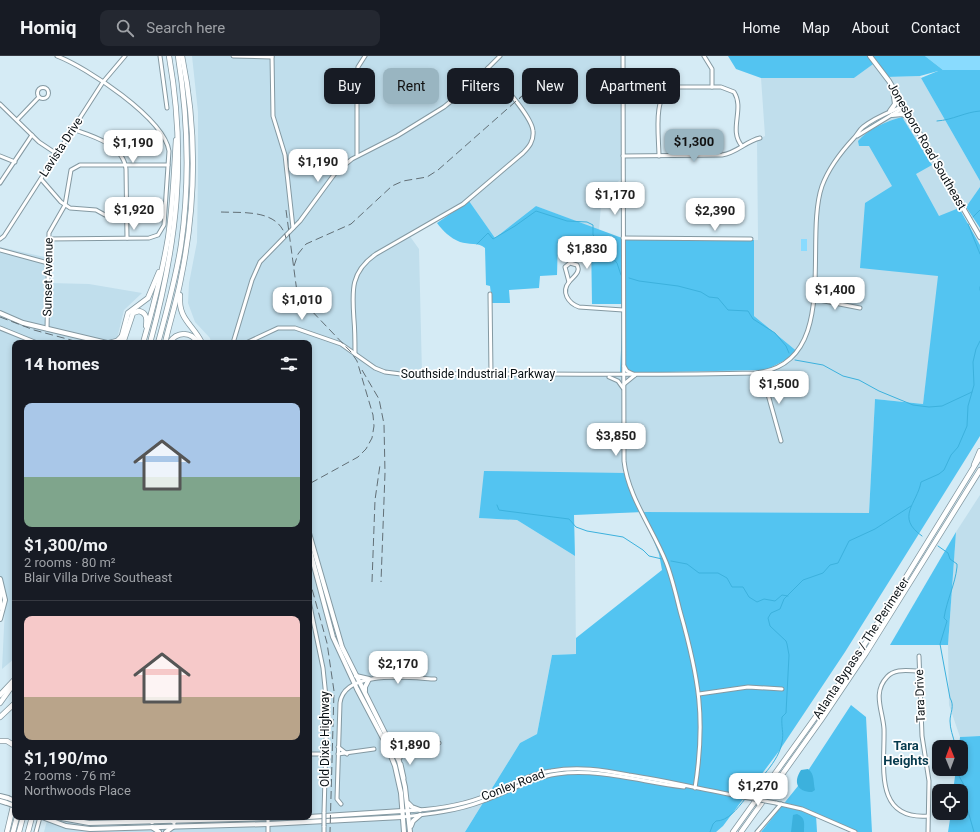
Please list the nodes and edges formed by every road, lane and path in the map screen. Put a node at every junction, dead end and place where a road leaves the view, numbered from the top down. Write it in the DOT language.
graph roads {
  1 [pos="57,56"];
  2 [pos="125,56"];
  3 [pos="160,56"];
  4 [pos="169,56"];
  5 [pos="178,56"];
  6 [pos="182,56"];
  7 [pos="233,56"];
  8 [pos="272,56"];
  9 [pos="365,56"];
  10 [pos="500,56"];
  11 [pos="623,56"];
  12 [pos="704,56"];
  13 [pos="870,56"];
  14 [pos="488,68"];
  15 [pos="103,82"];
  16 [pos="712,87"];
  17 [pos="893,88"];
  18 [pos="39,97"];
  19 [pos="514,101"];
  20 [pos="0,104"];
  21 [pos="447,104"];
  22 [pos="904,106"];
  23 [pos="167,108"];
  24 [pos="891,113"];
  25 [pos="880,116"];
  26 [pos="910,118"];
  27 [pos="17,120"];
  28 [pos="176,120"];
  29 [pos="882,120"];
  30 [pos="72,130"];
  31 [pos="32,135"];
  32 [pos="760,138"];
  33 [pos="854,138"];
  34 [pos="742,146"];
  35 [pos="57,154"];
  36 [pos="357,155"];
  37 [pos="0,156"];
  38 [pos="623,156"];
  39 [pos="659,156"];
  40 [pos="15,162"];
  41 [pos="126,165"];
  42 [pos="168,165"];
  43 [pos="41,179"];
  44 [pos="186,182"];
  45 [pos="0,183"];
  46 [pos="65,205"];
  47 [pos="127,215"];
  48 [pos="293,228"];
  49 [pos="980,237"];
  50 [pos="127,238"];
  51 [pos="623,238"];
  52 [pos="0,239"];
  53 [pos="48,239"];
  54 [pos="751,239"];
  55 [pos="0,250"];
  56 [pos="165,253"];
  57 [pos="48,263"];
  58 [pos="182,278"];
  59 [pos="569,282"];
  60 [pos="490,294"];
  61 [pos="814,299"];
  62 [pos="860,308"];
  63 [pos="623,310"];
  64 [pos="0,313"];
  65 [pos="0,328"];
  66 [pos="47,329"];
  67 [pos="30,340"];
  68 [pos="95,340"];
  69 [pos="123,340"];
  70 [pos="123,340"];
  71 [pos="143,340"];
  72 [pos="144,340"];
  73 [pos="151,340"];
  74 [pos="156,340"];
  75 [pos="159,340"];
  76 [pos="166,340"];
  77 [pos="172,340"];
  78 [pos="195,340"];
  79 [pos="200,340"];
  80 [pos="235,340"];
  81 [pos="252,340"];
  82 [pos="355,354"];
  83 [pos="623,364"];
  84 [pos="762,373"];
  85 [pos="491,374"];
  86 [pos="634,375"];
  87 [pos="605,376"];
  88 [pos="623,376"];
  89 [pos="623,388"];
  90 [pos="781,441"];
  91 [pos="980,451"];
  92 [pos="980,457"];
  93 [pos="973,468"];
  94 [pos="979,472"];
  95 [pos="312,544"];
  96 [pos="312,558"];
  97 [pos="0,579"];
  98 [pos="0,590"];
  99 [pos="0,608"];
  100 [pos="312,615"];
  101 [pos="0,619"];
  102 [pos="919,656"];
  103 [pos="919,671"];
  104 [pos="355,675"];
  105 [pos="369,679"];
  106 [pos="435,679"];
  107 [pos="12,682"];
  108 [pos="357,684"];
  109 [pos="12,686"];
  110 [pos="782,689"];
  111 [pos="365,694"];
  112 [pos="699,694"];
  113 [pos="0,695"];
  114 [pos="0,703"];
  115 [pos="12,706"];
  116 [pos="0,717"];
  117 [pos="0,741"];
  118 [pos="391,742"];
  119 [pos="438,743"];
  120 [pos="12,744"];
  121 [pos="401,744"];
  122 [pos="338,746"];
  123 [pos="374,749"];
  124 [pos="312,754"];
  125 [pos="326,754"];
  126 [pos="338,754"];
  127 [pos="347,754"];
  128 [pos="404,784"];
  129 [pos="695,788"];
  130 [pos="0,796"];
  131 [pos="8,800"];
  132 [pos="401,800"];
  133 [pos="0,801"];
  134 [pos="12,801"];
  135 [pos="407,802"];
  136 [pos="340,804"];
  137 [pos="781,804"];
  138 [pos="420,810"];
  139 [pos="408,811"];
  140 [pos="393,812"];
  141 [pos="402,812"];
  142 [pos="12,813"];
  143 [pos="420,815"];
  144 [pos="928,816"];
  145 [pos="312,817"];
  146 [pos="402,817"];
  147 [pos="409,817"];
  148 [pos="391,818"];
  149 [pos="312,819"];
  150 [pos="16,820"];
  151 [pos="23,820"];
  152 [pos="31,820"];
  153 [pos="41,820"];
  154 [pos="50,820"];
  155 [pos="72,820"];
  156 [pos="156,820"];
  157 [pos="163,820"];
  158 [pos="170,820"];
  159 [pos="254,820"];
  160 [pos="268,820"];
  161 [pos="163,824"];
  162 [pos="174,824"];
  163 [pos="152,825"];
  164 [pos="404,830"];
  165 [pos="410,830"];
  166 [pos="7,832"];
  167 [pos="13,832"];
  168 [pos="20,832"];
  169 [pos="28,832"];
  170 [pos="36,832"];
  171 [pos="163,832"];
  172 [pos="268,832"];
  173 [pos="324,832"];
  174 [pos="733,832"];
  175 [pos="740,832"];
  176 [pos="757,832"];
  177 [pos="853,832"];
  178 [pos="928,832"];
  1 -- 15 [label="street"];
  2 -- 15 [label="street, Lavista Drive"];
  3 -- 23 [label="street"];
  4 -- 28 [label="highway"];
  5 -- 44 [label="highway"];
  6 -- 58 [label="highway"];
  7 -- 8 [label="street"];
  8 -- 48 [label="street"];
  9 -- 36 [label="street"];
  10 -- 14 [label="street"];
  11 -- 38 [label="street"];
  12 -- 16 [label="street"];
  13 -- 17 [label="main road, Jonesboro Road Southeast"];
  15 -- 30 [label="street, Lavista Drive"];
  15 -- 42 [label="street"];
  16 -- 34 [label="street"];
  16 -- 39 [label="street"];
  17 -- 22 [label="main road, Jonesboro Road Southeast"];
  17 -- 24 [label="main road"];
  18 -- 27 [label="street"];
  19 -- 82 [label="street"];
  20 -- 27 [label="street"];
  21 -- 36 [label="street"];
  22 -- 24 [label="street, Southside Industrial Parkway"];
  22 -- 26 [label="main road, Jonesboro Road Southeast"];
  24 -- 25 [label="street, Southside Industrial Parkway"];
  24 -- 26 [label="main road"];
  24 -- 29 [label="street, Southside Industrial Parkway"];
  25 -- 29 [label="street"];
  25 -- 33 [label="street, Southside Industrial Parkway"];
  26 -- 49 [label="main road, Jonesboro Road Southeast"];
  27 -- 31 [label="street"];
  28 -- 56 [label="highway"];
  28 -- 73 [label="highway"];
  29 -- 33 [label="street, Southside Industrial Parkway"];
  30 -- 35 [label="street, Lavista Drive"];
  30 -- 41 [label="street"];
  31 -- 35 [label="street"];
  31 -- 40 [label="street"];
  32 -- 34 [label="street"];
  33 -- 61 [label="street, Southside Industrial Parkway"];
  34 -- 39 [label="street"];
  35 -- 43 [label="street, Lavista Drive"];
  36 -- 48 [label="street"];
  37 -- 40 [label="street"];
  38 -- 39 [label="street"];
  38 -- 51 [label="street"];
  40 -- 45 [label="street"];
  41 -- 42 [label="street"];
  41 -- 46 [label="street"];
  41 -- 47 [label="street"];
  42 -- 50 [label="street"];
  43 -- 46 [label="street"];
  43 -- 52 [label="street, Lavista Drive"];
  44 -- 74 [label="highway"];
  44 -- 75 [label="highway"];
  46 -- 47 [label="street"];
  46 -- 53 [label="street, Sunset Avenue"];
  47 -- 50 [label="street"];
  48 -- 80 [label="street"];
  50 -- 53 [label="street"];
  51 -- 54 [label="street"];
  51 -- 63 [label="street"];
  53 -- 57 [label="street, Sunset Avenue"];
  55 -- 57 [label="street"];
  56 -- 69 [label="highway"];
  56 -- 72 [label="highway"];
  57 -- 66 [label="street, Sunset Avenue"];
  58 -- 76 [label="highway"];
  58 -- 79 [label="highway"];
  59 -- 59 [label="street"];
  59 -- 63 [label="street"];
  60 -- 85 [label="street"];
  61 -- 62 [label="street"];
  61 -- 84 [label="street, Southside Industrial Parkway"];
  63 -- 83 [label="street"];
  64 -- 66 [label="main road"];
  65 -- 67 [label="street"];
  66 -- 68 [label="main road"];
  70 -- 71 [label="highway"];
  77 -- 78 [label="highway"];
  81 -- 82 [label="street, Southside Industrial Parkway"];
  82 -- 85 [label="street, Southside Industrial Parkway"];
  83 -- 86 [label="street"];
  83 -- 88 [label="street"];
  84 -- 86 [label="street, Southside Industrial Parkway"];
  84 -- 90 [label="street"];
  85 -- 87 [label="street, Southside Industrial Parkway"];
  86 -- 88 [label="street, Southside Industrial Parkway"];
  86 -- 89 [label="street"];
  87 -- 88 [label="street, Southside Industrial Parkway"];
  87 -- 89 [label="street"];
  88 -- 89 [label="street"];
  89 -- 112 [label="street"];
  91 -- 93 [label="highway"];
  92 -- 93 [label="highway, Atlanta Bypass / The Perimeter"];
  93 -- 174 [label="highway, Atlanta Bypass / The Perimeter"];
  94 -- 175 [label="highway, Atlanta Bypass / The Perimeter"];
  95 -- 104 [label="main road"];
  96 -- 108 [label="main road"];
  97 -- 101 [label="main road"];
  98 -- 99 [label="main road"];
  100 -- 125 [label="street, Old Dixie Highway"];
  102 -- 103 [label="street, Tara Drive"];
  103 -- 144 [label="street, Tara Drive"];
  103 -- 144 [label="street"];
  104 -- 105 [label="main road"];
  104 -- 108 [label="main road"];
  105 -- 106 [label="street"];
  105 -- 108 [label="street"];
  105 -- 111 [label="main road"];
  107 -- 113 [label="highway"];
  108 -- 111 [label="main road"];
  108 -- 122 [label="street"];
  108 -- 132 [label="main road"];
  109 -- 114 [label="highway"];
  110 -- 112 [label="street"];
  111 -- 118 [label="main road"];
  112 -- 129 [label="street"];
  115 -- 116 [label="highway"];
  117 -- 120 [label="highway"];
  118 -- 121 [label="street"];
  118 -- 128 [label="main road"];
  119 -- 121 [label="street"];
  121 -- 128 [label="street"];
  122 -- 126 [label="street"];
  122 -- 127 [label="street"];
  123 -- 127 [label="street"];
  124 -- 125 [label="street"];
  125 -- 173 [label="street, Old Dixie Highway, bridge"];
  126 -- 127 [label="street"];
  126 -- 136 [label="street"];
  128 -- 135 [label="main road"];
  129 -- 137 [label="street, Conley Road, bridge"];
  129 -- 138 [label="street, Conley Road"];
  129 -- 143 [label="street, Conley Road"];
  130 -- 131 [label="main road"];
  131 -- 133 [label="main road"];
  131 -- 134 [label="main road, bridge"];
  132 -- 140 [label="main road"];
  132 -- 141 [label="main road"];
  135 -- 138 [label="main road"];
  135 -- 139 [label="main road"];
  137 -- 176 [label="street"];
  137 -- 177 [label="street, Conley Road"];
  138 -- 139 [label="street, Conley Road"];
  139 -- 141 [label="street, Conley Road"];
  139 -- 147 [label="main road"];
  140 -- 141 [label="main road"];
  140 -- 145 [label="main road"];
  141 -- 146 [label="main road"];
  142 -- 166 [label="highway"];
  143 -- 147 [label="street, Conley Road"];
  143 -- 165 [label="main road"];
  144 -- 178 [label="street, Tara Drive"];
  146 -- 147 [label="street, Conley Road"];
  146 -- 148 [label="main road"];
  146 -- 164 [label="main road"];
  147 -- 165 [label="main road"];
  148 -- 149 [label="main road"];
  148 -- 164 [label="main road"];
  150 -- 167 [label="highway"];
  151 -- 168 [label="highway"];
  152 -- 169 [label="highway"];
  153 -- 170 [label="street"];
  154 -- 163 [label="main road"];
  155 -- 163 [label="main road"];
  156 -- 163 [label="main road"];
  157 -- 161 [label="main road"];
  158 -- 162 [label="main road"];
  159 -- 160 [label="main road"];
  159 -- 162 [label="main road"];
  160 -- 162 [label="main road"];
  160 -- 172 [label="street"];
  161 -- 162 [label="main road"];
  161 -- 163 [label="main road"];
  161 -- 171 [label="street"];
  162 -- 171 [label="main road"];
  163 -- 171 [label="main road"];
}
